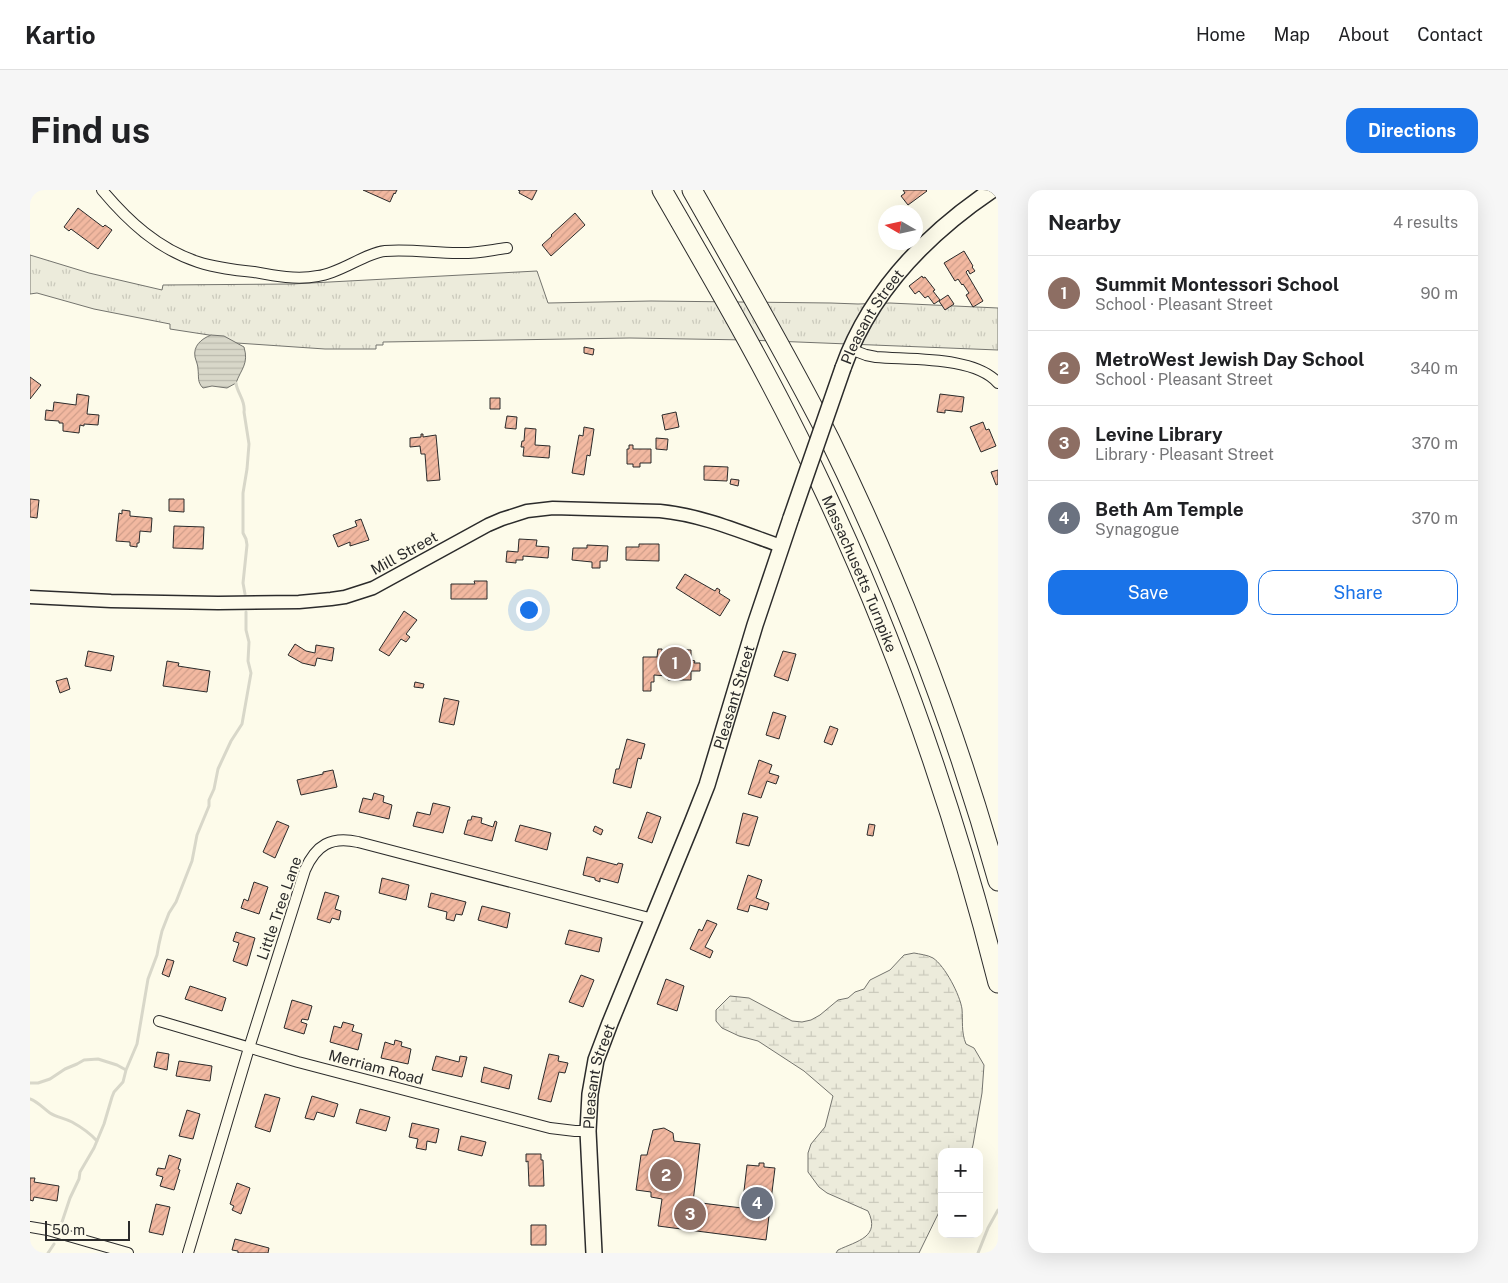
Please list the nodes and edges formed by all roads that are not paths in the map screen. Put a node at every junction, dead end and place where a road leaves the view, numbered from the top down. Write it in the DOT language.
graph roads {
  1 [pos="102,190"];
  2 [pos="662,190"];
  3 [pos="692,190"];
  4 [pos="986,192"];
  5 [pos="507,248"];
  6 [pos="850,349"];
  7 [pos="998,383"];
  8 [pos="781,546"];
  9 [pos="30,597"];
  10 [pos="998,881"];
  11 [pos="653,919"];
  12 [pos="998,984"];
  13 [pos="160,1021"];
  14 [pos="249,1048"];
  15 [pos="588,1131"];
  16 [pos="30,1227"];
  17 [pos="128,1253"];
  18 [pos="188,1253"];
  19 [pos="594,1253"];
  1 -- 5 [label="street"];
  2 -- 12 [label="highway, Massachusetts Turnpike"];
  3 -- 10 [label="highway, Massachusetts Turnpike"];
  4 -- 6 [label="main road, Pleasant Street"];
  6 -- 7 [label="street"];
  6 -- 8 [label="main road, Pleasant Street, bridge"];
  8 -- 9 [label="street, Mill Street"];
  8 -- 11 [label="main road, Pleasant Street"];
  11 -- 14 [label="street, Little Tree Lane"];
  11 -- 15 [label="main road, Pleasant Street"];
  13 -- 14 [label="street, Merriam Road"];
  14 -- 15 [label="street, Merriam Road"];
  14 -- 18 [label="street, Little Tree Lane"];
  15 -- 19 [label="main road, Pleasant Street"];
  16 -- 17 [label="street"];
}
